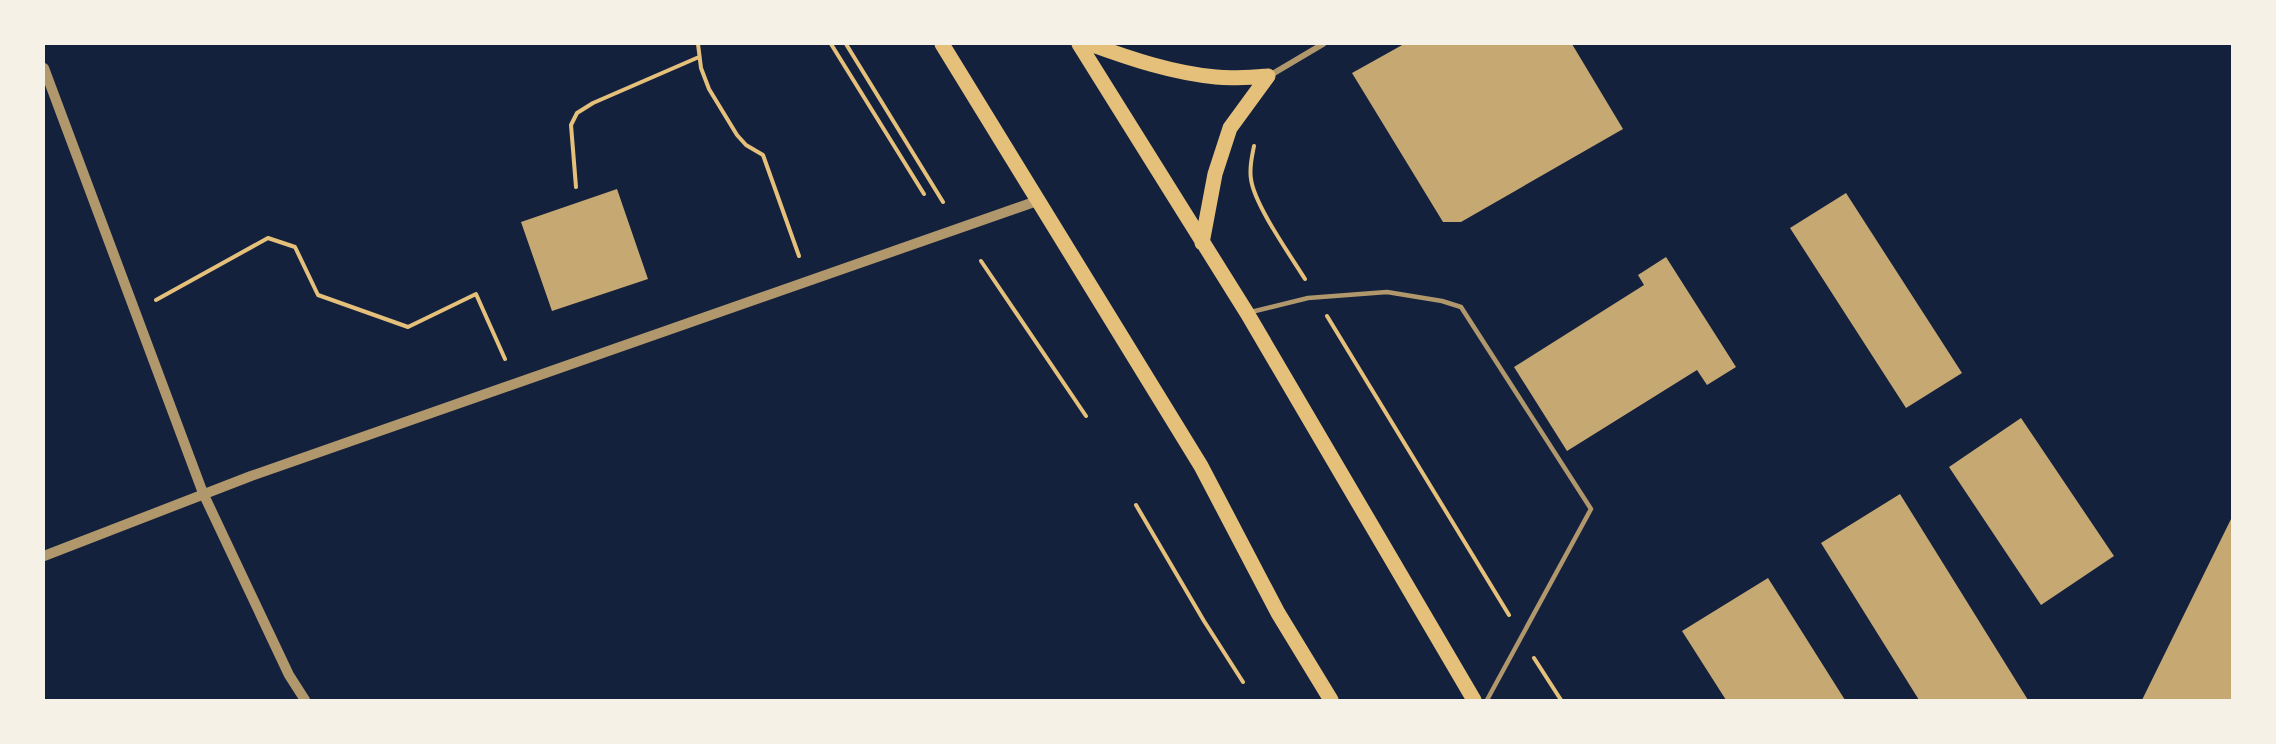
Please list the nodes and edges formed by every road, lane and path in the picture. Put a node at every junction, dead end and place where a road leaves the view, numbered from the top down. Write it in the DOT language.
graph roads {
  1 [pos="698,44"];
  2 [pos="831,44"];
  3 [pos="846,44"];
  4 [pos="942,44"];
  5 [pos="1079,44"];
  6 [pos="1090,44"];
  7 [pos="1323,44"];
  8 [pos="699,57"];
  9 [pos="44,68"];
  10 [pos="1268,76"];
  11 [pos="1254,146"];
  12 [pos="576,187"];
  13 [pos="924,194"];
  14 [pos="943,201"];
  15 [pos="1037,201"];
  16 [pos="1202,243"];
  17 [pos="799,256"];
  18 [pos="981,261"];
  19 [pos="1300,270"];
  20 [pos="155,300"];
  21 [pos="1247,313"];
  22 [pos="1339,336"];
  23 [pos="505,359"];
  24 [pos="1086,416"];
  25 [pos="203,493"];
  26 [pos="1136,505"];
  27 [pos="44,556"];
  28 [pos="1506,610"];
  29 [pos="1540,666"];
  30 [pos="1244,682"];
  31 [pos="305,700"];
  32 [pos="1331,700"];
  33 [pos="1474,700"];
  34 [pos="1487,700"];
  35 [pos="1561,700"];
  1 -- 8 [label="path"];
  2 -- 13 [label="path"];
  3 -- 14 [label="path"];
  4 -- 15 [label="main road"];
  5 -- 16 [label="main road"];
  6 -- 10 [label="main road"];
  7 -- 10 [label="street"];
  8 -- 12 [label="path"];
  8 -- 17 [label="path"];
  9 -- 25 [label="street"];
  10 -- 16 [label="main road"];
  11 -- 19 [label="path"];
  15 -- 25 [label="street"];
  15 -- 32 [label="main road"];
  16 -- 21 [label="main road"];
  18 -- 24 [label="path"];
  20 -- 23 [label="path"];
  21 -- 33 [label="main road"];
  21 -- 34 [label="lane"];
  22 -- 28 [label="path"];
  25 -- 27 [label="street"];
  25 -- 31 [label="street"];
  26 -- 30 [label="path"];
  29 -- 35 [label="path"];
}
